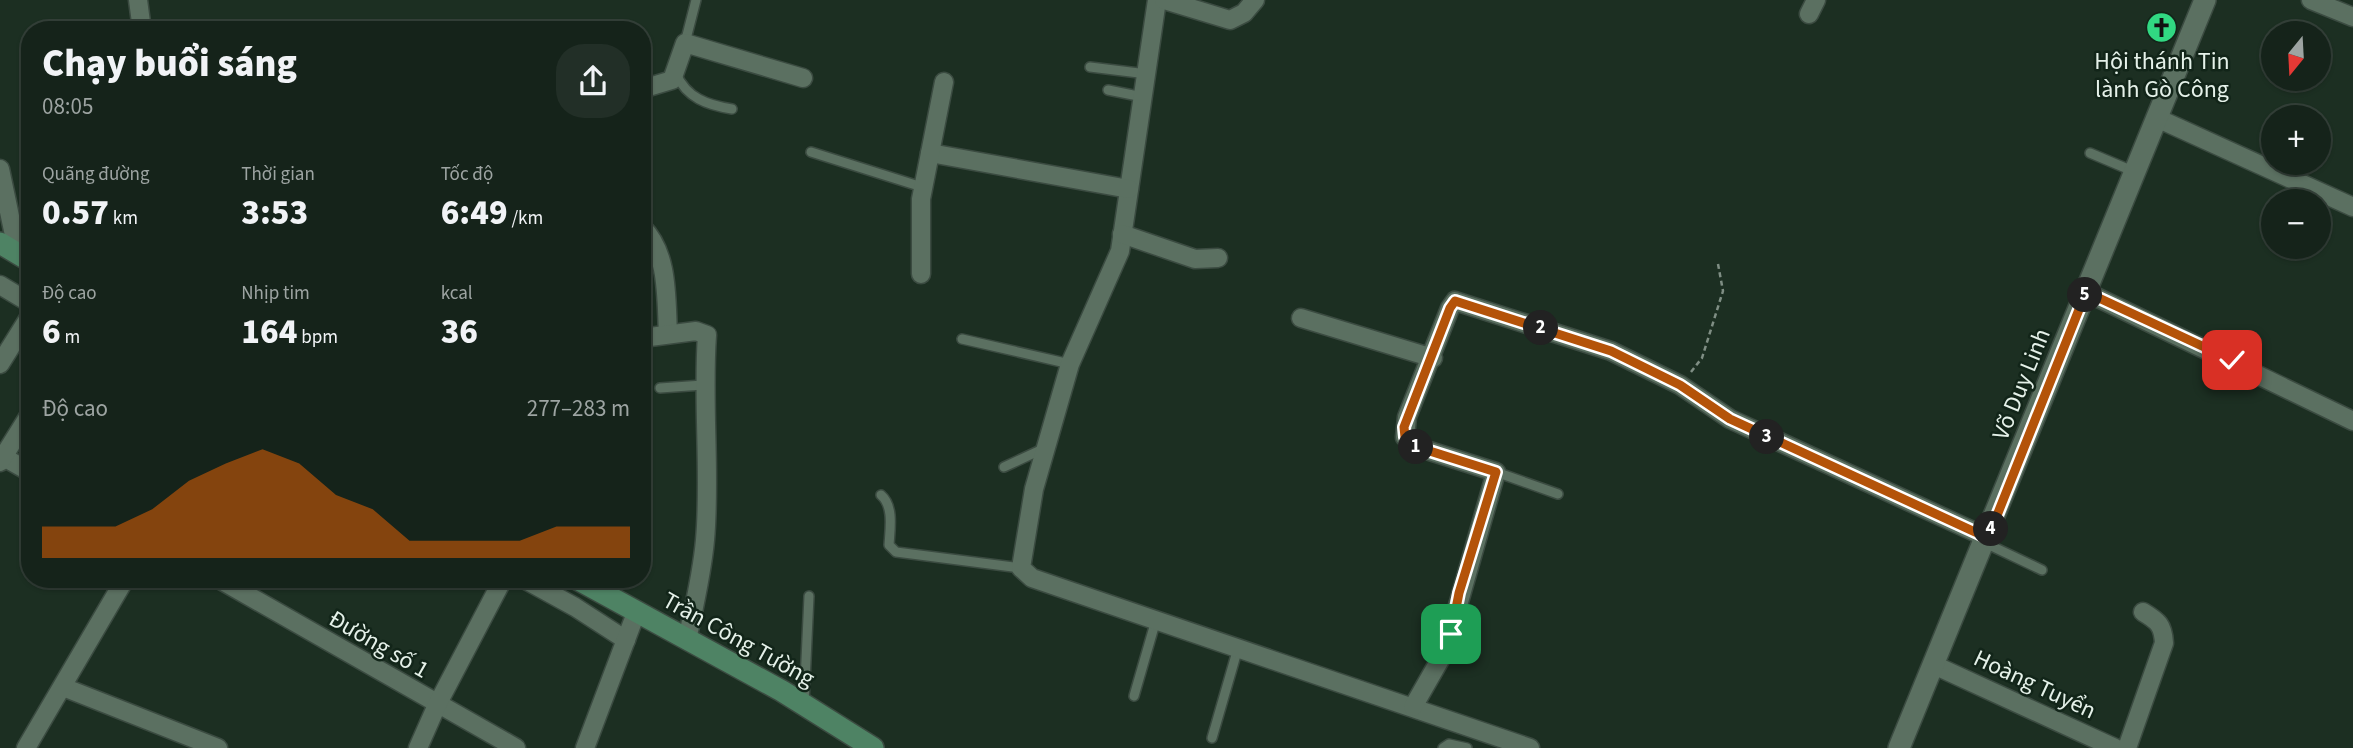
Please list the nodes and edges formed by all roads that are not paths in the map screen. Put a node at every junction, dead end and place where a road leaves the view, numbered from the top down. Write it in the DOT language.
graph roads {
  1 [pos="138,0"];
  2 [pos="696,0"];
  3 [pos="1157,0"];
  4 [pos="1164,0"];
  5 [pos="1255,0"];
  6 [pos="2205,0"];
  7 [pos="2311,0"];
  8 [pos="2353,17"];
  9 [pos="141,21"];
  10 [pos="685,43"];
  11 [pos="1090,67"];
  12 [pos="676,74"];
  13 [pos="1147,74"];
  14 [pos="803,78"];
  15 [pos="944,82"];
  16 [pos="651,87"];
  17 [pos="1108,90"];
  18 [pos="1143,97"];
  19 [pos="732,109"];
  20 [pos="2159,119"];
  21 [pos="811,152"];
  22 [pos="930,153"];
  23 [pos="2090,153"];
  24 [pos="0,169"];
  25 [pos="2136,173"];
  26 [pos="922,187"];
  27 [pos="1129,189"];
  28 [pos="2353,207"];
  29 [pos="1122,234"];
  30 [pos="651,240"];
  31 [pos="16,253"];
  32 [pos="1218,258"];
  33 [pos="920,274"];
  34 [pos="0,285"];
  35 [pos="2086,292"];
  36 [pos="21,298"];
  37 [pos="1301,318"];
  38 [pos="21,330"];
  39 [pos="668,334"];
  40 [pos="651,337"];
  41 [pos="962,339"];
  42 [pos="1433,358"];
  43 [pos="0,364"];
  44 [pos="1070,364"];
  45 [pos="703,385"];
  46 [pos="660,388"];
  47 [pos="2353,421"];
  48 [pos="21,428"];
  49 [pos="1046,447"];
  50 [pos="1,458"];
  51 [pos="1004,467"];
  52 [pos="21,468"];
  53 [pos="1496,472"];
  54 [pos="1558,494"];
  55 [pos="881,495"];
  56 [pos="1986,540"];
  57 [pos="1021,568"];
  58 [pos="2042,570"];
  59 [pos="120,588"];
  60 [pos="235,588"];
  61 [pos="498,588"];
  62 [pos="540,588"];
  63 [pos="593,588"];
  64 [pos="809,596"];
  65 [pos="2143,612"];
  66 [pos="636,613"];
  67 [pos="1156,620"];
  68 [pos="626,640"];
  69 [pos="687,640"];
  70 [pos="1238,648"];
  71 [pos="1934,664"];
  72 [pos="63,687"];
  73 [pos="1134,696"];
  74 [pos="437,705"];
  75 [pos="804,705"];
  76 [pos="1413,707"];
  77 [pos="1212,738"];
  78 [pos="871,747"];
  79 [pos="26,748"];
  80 [pos="218,748"];
  81 [pos="418,748"];
  82 [pos="516,748"];
  83 [pos="585,748"];
  84 [pos="1443,748"];
  85 [pos="1467,748"];
  86 [pos="1530,748"];
  87 [pos="1899,748"];
  88 [pos="2115,748"];
  89 [pos="2127,748"];
  1 -- 9 [label="street"];
  2 -- 10 [label="lane"];
  3 -- 13 [label="street"];
  4 -- 5 [label="street"];
  6 -- 20 [label="street, Võ Duy Linh"];
  7 -- 8 [label="street"];
  10 -- 12 [label="street"];
  10 -- 14 [label="street"];
  11 -- 13 [label="lane"];
  12 -- 16 [label="street"];
  12 -- 19 [label="lane"];
  13 -- 18 [label="street"];
  15 -- 22 [label="street"];
  17 -- 18 [label="lane"];
  18 -- 27 [label="street"];
  20 -- 25 [label="street, Võ Duy Linh"];
  20 -- 28 [label="street"];
  21 -- 26 [label="lane"];
  22 -- 26 [label="street"];
  22 -- 27 [label="street"];
  23 -- 25 [label="lane"];
  24 -- 31 [label="street"];
  25 -- 35 [label="street, Võ Duy Linh"];
  26 -- 33 [label="street"];
  27 -- 29 [label="street"];
  29 -- 32 [label="street"];
  29 -- 44 [label="street"];
  30 -- 39 [label="street"];
  34 -- 36 [label="street"];
  35 -- 47 [label="street"];
  35 -- 56 [label="street, Võ Duy Linh"];
  37 -- 42 [label="street"];
  38 -- 43 [label="street"];
  39 -- 40 [label="street"];
  39 -- 45 [label="street"];
  41 -- 44 [label="lane"];
  42 -- 53 [label="street"];
  42 -- 56 [label="street"];
  44 -- 49 [label="street"];
  45 -- 46 [label="lane"];
  45 -- 69 [label="street"];
  48 -- 50 [label="street"];
  49 -- 51 [label="lane"];
  49 -- 57 [label="street"];
  50 -- 52 [label="street"];
  53 -- 54 [label="lane"];
  53 -- 76 [label="street"];
  55 -- 57 [label="lane"];
  56 -- 58 [label="lane"];
  56 -- 71 [label="street, Võ Duy Linh"];
  57 -- 67 [label="street"];
  59 -- 72 [label="street"];
  60 -- 74 [label="street, Đường số 1"];
  61 -- 74 [label="street"];
  62 -- 68 [label="street"];
  63 -- 66 [label="main road, Trần Công Tường"];
  64 -- 75 [label="lane"];
  65 -- 89 [label="street"];
  66 -- 68 [label="street"];
  66 -- 69 [label="main road, Trần Công Tường"];
  67 -- 70 [label="street"];
  67 -- 73 [label="lane"];
  68 -- 83 [label="street"];
  69 -- 75 [label="main road, Trần Công Tường"];
  70 -- 76 [label="street"];
  70 -- 77 [label="lane"];
  71 -- 87 [label="street, Võ Duy Linh"];
  71 -- 88 [label="street, Hoàng Tuyển"];
  72 -- 79 [label="street"];
  72 -- 80 [label="street"];
  74 -- 81 [label="street"];
  74 -- 82 [label="street, Đường số 1"];
  75 -- 78 [label="main road, Trần Công Tường"];
  76 -- 86 [label="street"];
  84 -- 85 [label="lane"];
}
